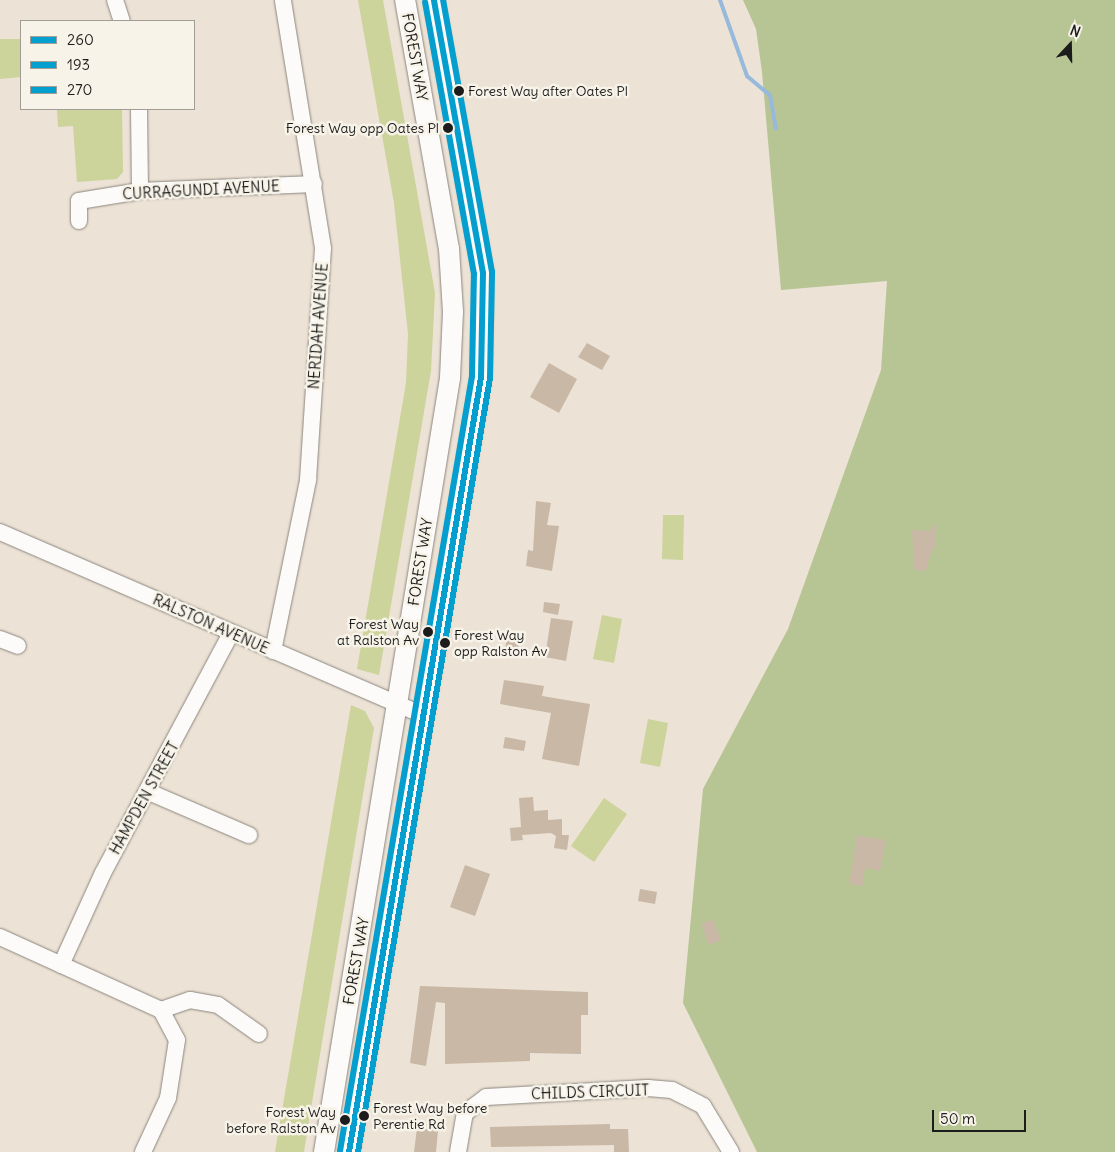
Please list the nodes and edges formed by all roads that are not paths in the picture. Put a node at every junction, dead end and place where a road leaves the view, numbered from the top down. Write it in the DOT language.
graph roads {
  1 [pos="115,0"];
  2 [pos="282,0"];
  3 [pos="405,0"];
  4 [pos="434,0"];
  5 [pos="122,20"];
  6 [pos="139,110"];
  7 [pos="314,184"];
  8 [pos="140,191"];
  9 [pos="80,221"];
  10 [pos="0,532"];
  11 [pos="231,633"];
  12 [pos="0,639"];
  13 [pos="18,646"];
  14 [pos="274,652"];
  15 [pos="398,705"];
  16 [pos="423,716"];
  17 [pos="149,792"];
  18 [pos="249,835"];
  19 [pos="0,937"];
  20 [pos="61,965"];
  21 [pos="161,1010"];
  22 [pos="259,1034"];
  23 [pos="143,1152"];
  24 [pos="324,1152"];
  25 [pos="349,1152"];
  26 [pos="458,1152"];
  27 [pos="731,1152"];
  1 -- 5 [label="street"];
  2 -- 7 [label="street, NERIDAH AVENUE"];
  3 -- 15 [label="main road, FOREST WAY"];
  4 -- 16 [label="main road, FOREST WAY"];
  6 -- 8 [label="street"];
  7 -- 8 [label="street, CURRAGUNDI AVENUE"];
  7 -- 14 [label="street, NERIDAH AVENUE"];
  8 -- 9 [label="street, CURRAGUNDI AVENUE"];
  10 -- 11 [label="street, RALSTON AVENUE"];
  11 -- 14 [label="street, RALSTON AVENUE"];
  11 -- 17 [label="street, HAMPDEN STREET"];
  12 -- 13 [label="street"];
  14 -- 15 [label="street, RALSTON AVENUE"];
  15 -- 16 [label="street, RALSTON AVENUE"];
  15 -- 24 [label="main road, FOREST WAY"];
  16 -- 25 [label="main road, FOREST WAY"];
  17 -- 18 [label="street"];
  17 -- 20 [label="street, HAMPDEN STREET"];
  19 -- 20 [label="street"];
  20 -- 21 [label="street"];
  21 -- 22 [label="street"];
  21 -- 23 [label="street"];
  26 -- 27 [label="street, CHILDS CIRCUIT"];
}
